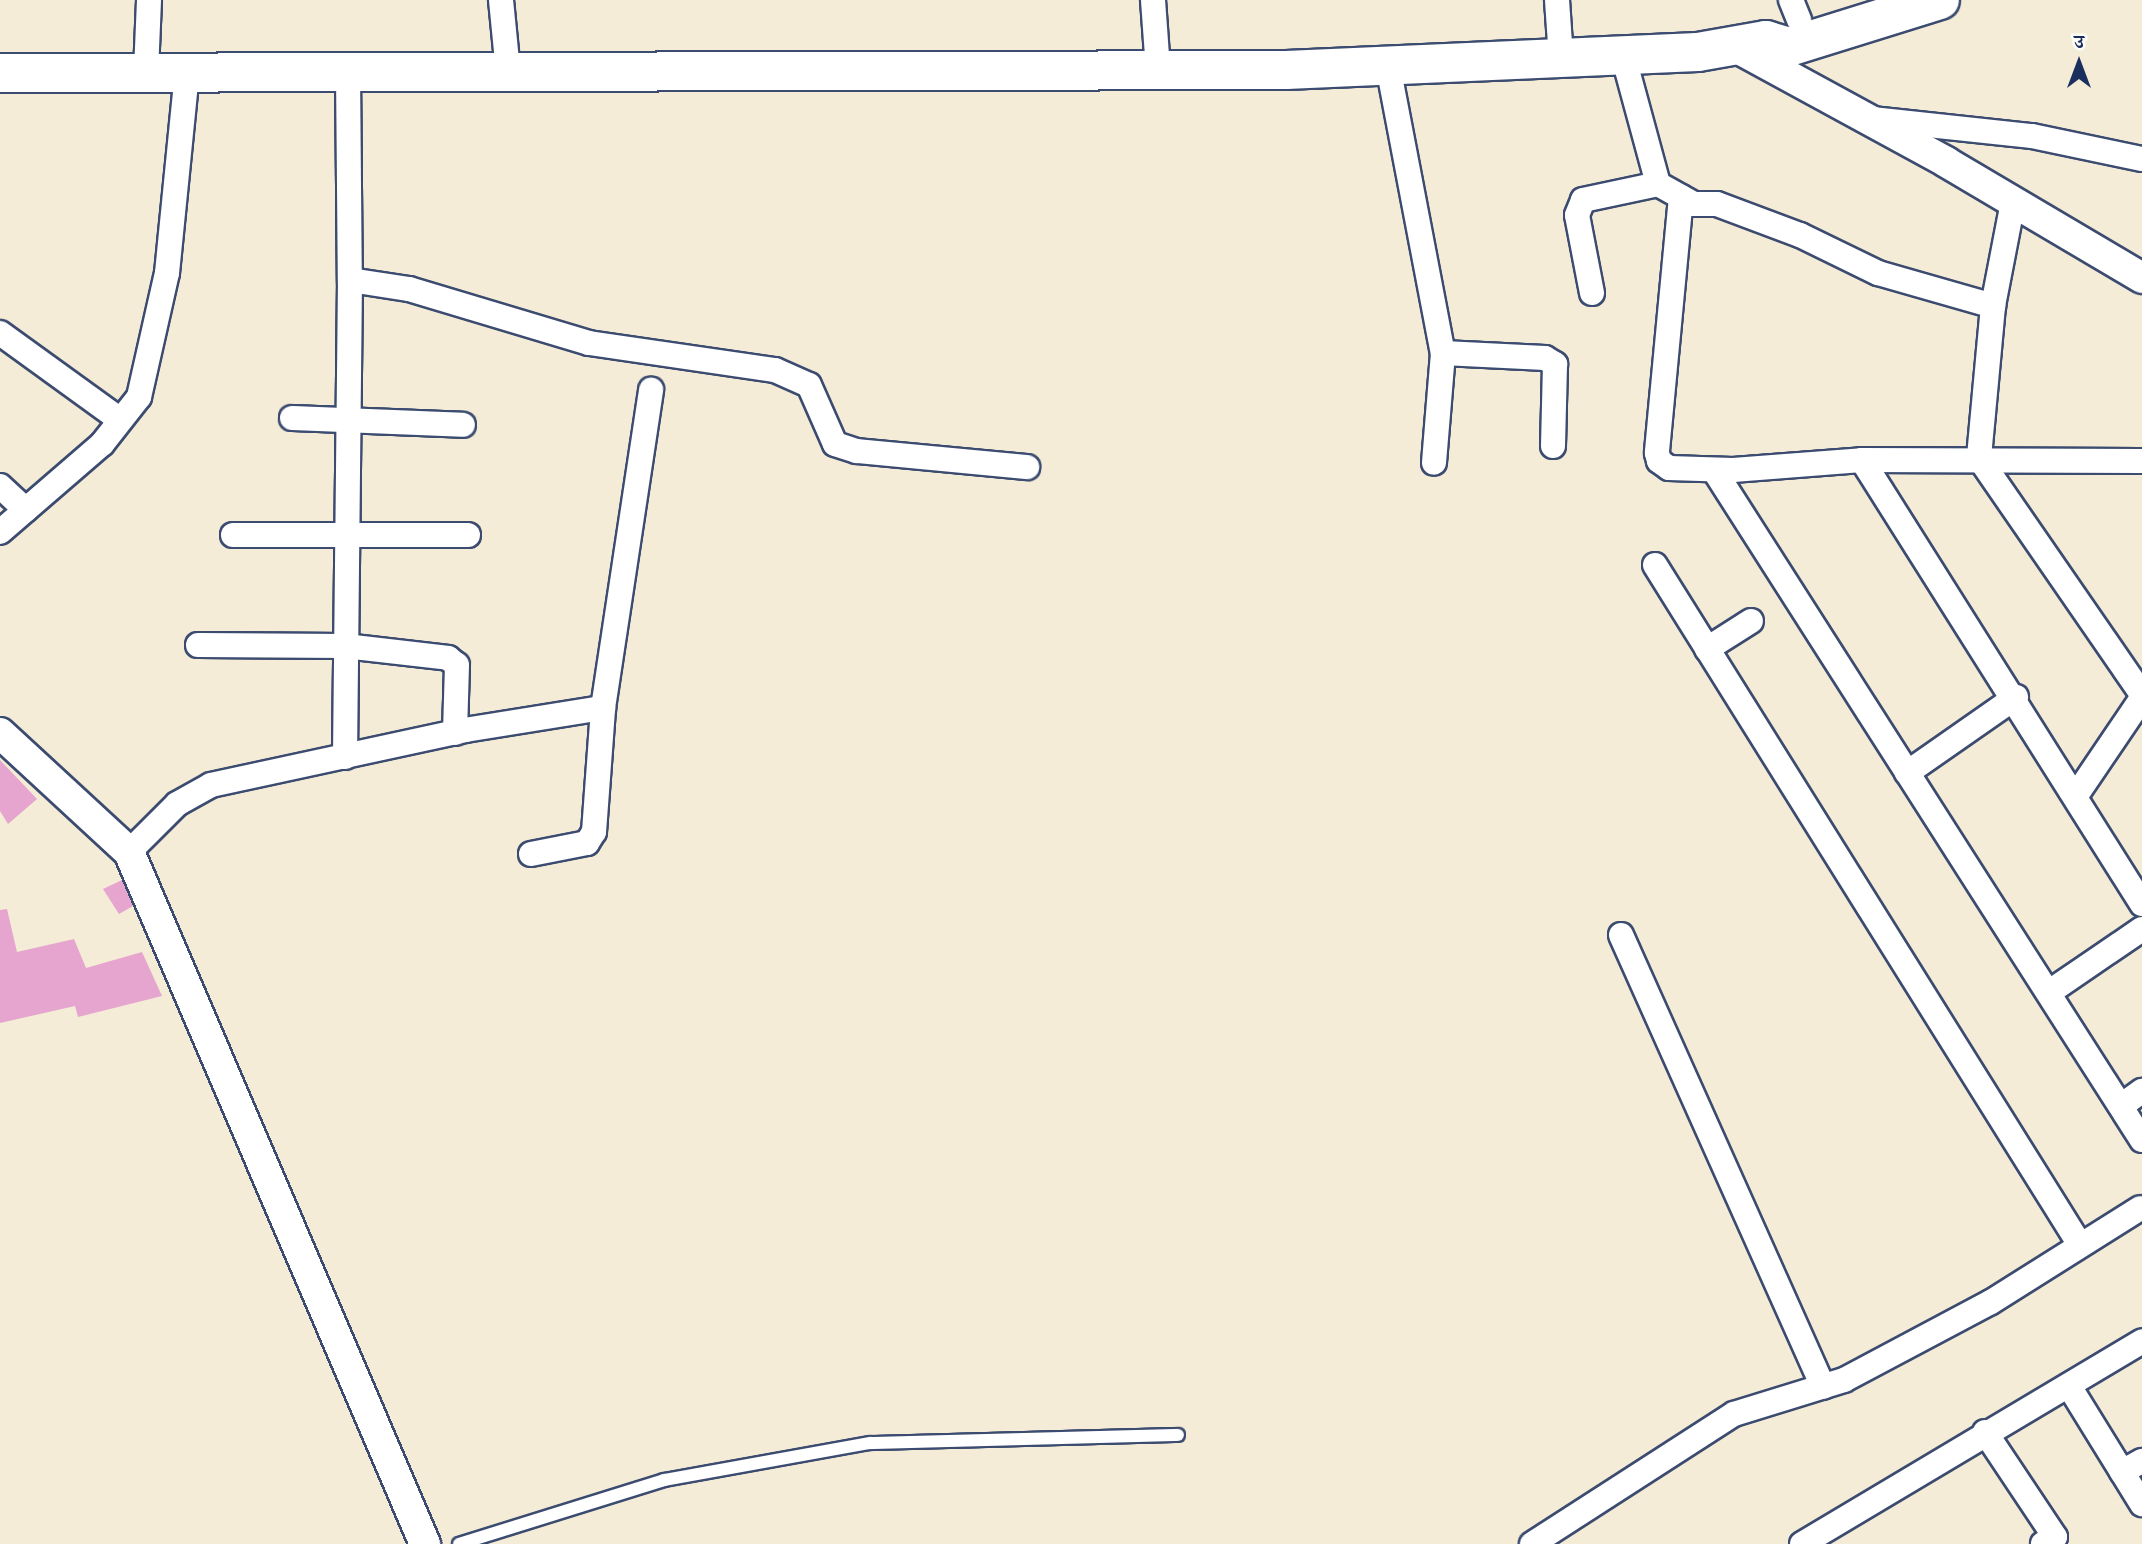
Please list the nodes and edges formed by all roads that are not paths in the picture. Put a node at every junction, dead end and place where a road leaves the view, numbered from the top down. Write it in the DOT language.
graph roads {
  1 [pos="149,0"];
  2 [pos="501,0"];
  3 [pos="1153,0"];
  4 [pos="1557,0"];
  5 [pos="1865,0"];
  6 [pos="1940,0"];
  7 [pos="1795,10"];
  8 [pos="1748,42"];
  9 [pos="1623,55"];
  10 [pos="1561,58"];
  11 [pos="1388,66"];
  12 [pos="1158,70"];
  13 [pos="348,71"];
  14 [pos="508,71"];
  15 [pos="146,72"];
  16 [pos="187,72"];
  17 [pos="0,73"];
  18 [pos="1864,118"];
  19 [pos="2142,159"];
  20 [pos="1658,184"];
  21 [pos="1681,197"];
  22 [pos="2013,202"];
  23 [pos="2142,278"];
  24 [pos="350,280"];
  25 [pos="1592,293"];
  26 [pos="1993,306"];
  27 [pos="0,333"];
  28 [pos="1443,354"];
  29 [pos="651,390"];
  30 [pos="292,418"];
  31 [pos="350,418"];
  32 [pos="120,420"];
  33 [pos="463,425"];
  34 [pos="1553,446"];
  35 [pos="1979,458"];
  36 [pos="1862,460"];
  37 [pos="2142,461"];
  38 [pos="1434,463"];
  39 [pos="1027,467"];
  40 [pos="1714,470"];
  41 [pos="0,486"];
  42 [pos="26,510"];
  43 [pos="0,532"];
  44 [pos="233,535"];
  45 [pos="468,536"];
  46 [pos="347,537"];
  47 [pos="1655,565"];
  48 [pos="1751,621"];
  49 [pos="198,645"];
  50 [pos="345,646"];
  51 [pos="1707,649"];
  52 [pos="2142,696"];
  53 [pos="2016,697"];
  54 [pos="603,708"];
  55 [pos="0,733"];
  56 [pos="455,733"];
  57 [pos="345,757"];
  58 [pos="1907,773"];
  59 [pos="2077,794"];
  60 [pos="129,852"];
  61 [pos="531,854"];
  62 [pos="2142,904"];
  63 [pos="2142,929"];
  64 [pos="1621,935"];
  65 [pos="2050,991"];
  66 [pos="2142,1091"];
  67 [pos="2121,1106"];
  68 [pos="2142,1140"];
  69 [pos="2140,1208"];
  70 [pos="2080,1245"];
  71 [pos="2142,1341"];
  72 [pos="2069,1386"];
  73 [pos="1823,1387"];
  74 [pos="1984,1433"];
  75 [pos="1178,1435"];
  76 [pos="2132,1467"];
  77 [pos="2142,1504"];
  78 [pos="425,1544"];
  79 [pos="459,1544"];
  80 [pos="1532,1544"];
  81 [pos="1802,1544"];
  82 [pos="2043,1544"];
  1 -- 15 [label="street"];
  2 -- 14 [label="street"];
  3 -- 12 [label="street"];
  4 -- 10 [label="street"];
  5 -- 7 [label="main road"];
  6 -- 8 [label="main road"];
  7 -- 8 [label="main road"];
  8 -- 9 [label="main road"];
  8 -- 18 [label="street"];
  9 -- 10 [label="main road"];
  9 -- 20 [label="street"];
  10 -- 11 [label="main road"];
  11 -- 12 [label="main road"];
  11 -- 28 [label="street"];
  12 -- 14 [label="main road"];
  13 -- 14 [label="main road"];
  13 -- 16 [label="main road"];
  13 -- 24 [label="street"];
  15 -- 16 [label="main road"];
  15 -- 17 [label="main road"];
  16 -- 32 [label="street"];
  18 -- 19 [label="street"];
  18 -- 22 [label="street"];
  20 -- 21 [label="street"];
  20 -- 25 [label="street"];
  21 -- 26 [label="street"];
  21 -- 40 [label="street"];
  22 -- 23 [label="street"];
  22 -- 26 [label="street"];
  24 -- 31 [label="street"];
  24 -- 39 [label="street"];
  26 -- 35 [label="street"];
  27 -- 32 [label="street"];
  28 -- 34 [label="street"];
  28 -- 38 [label="street"];
  29 -- 54 [label="street"];
  30 -- 31 [label="street"];
  31 -- 33 [label="street"];
  31 -- 46 [label="street"];
  32 -- 42 [label="street"];
  35 -- 36 [label="street"];
  35 -- 37 [label="street"];
  35 -- 52 [label="street"];
  36 -- 40 [label="street"];
  36 -- 53 [label="street"];
  40 -- 58 [label="street"];
  41 -- 42 [label="street"];
  42 -- 43 [label="street"];
  44 -- 46 [label="street"];
  45 -- 46 [label="street"];
  46 -- 50 [label="street"];
  47 -- 51 [label="street"];
  48 -- 51 [label="street"];
  49 -- 50 [label="street"];
  50 -- 56 [label="street"];
  50 -- 57 [label="street"];
  51 -- 70 [label="street"];
  52 -- 59 [label="street"];
  53 -- 58 [label="street"];
  53 -- 59 [label="street"];
  54 -- 56 [label="street"];
  54 -- 61 [label="street"];
  55 -- 60 [label="street"];
  56 -- 57 [label="street"];
  57 -- 60 [label="street"];
  58 -- 65 [label="street"];
  59 -- 62 [label="street"];
  60 -- 78 [label="street"];
  63 -- 65 [label="street"];
  64 -- 73 [label="street"];
  65 -- 67 [label="street"];
  66 -- 67 [label="street"];
  67 -- 68 [label="street"];
  69 -- 70 [label="street"];
  70 -- 73 [label="street"];
  71 -- 72 [label="street"];
  72 -- 74 [label="street"];
  72 -- 76 [label="street"];
  73 -- 80 [label="street"];
  74 -- 81 [label="street"];
  74 -- 82 [label="street"];
  75 -- 79 [label="lane"];
  76 -- 77 [label="street"];
}
